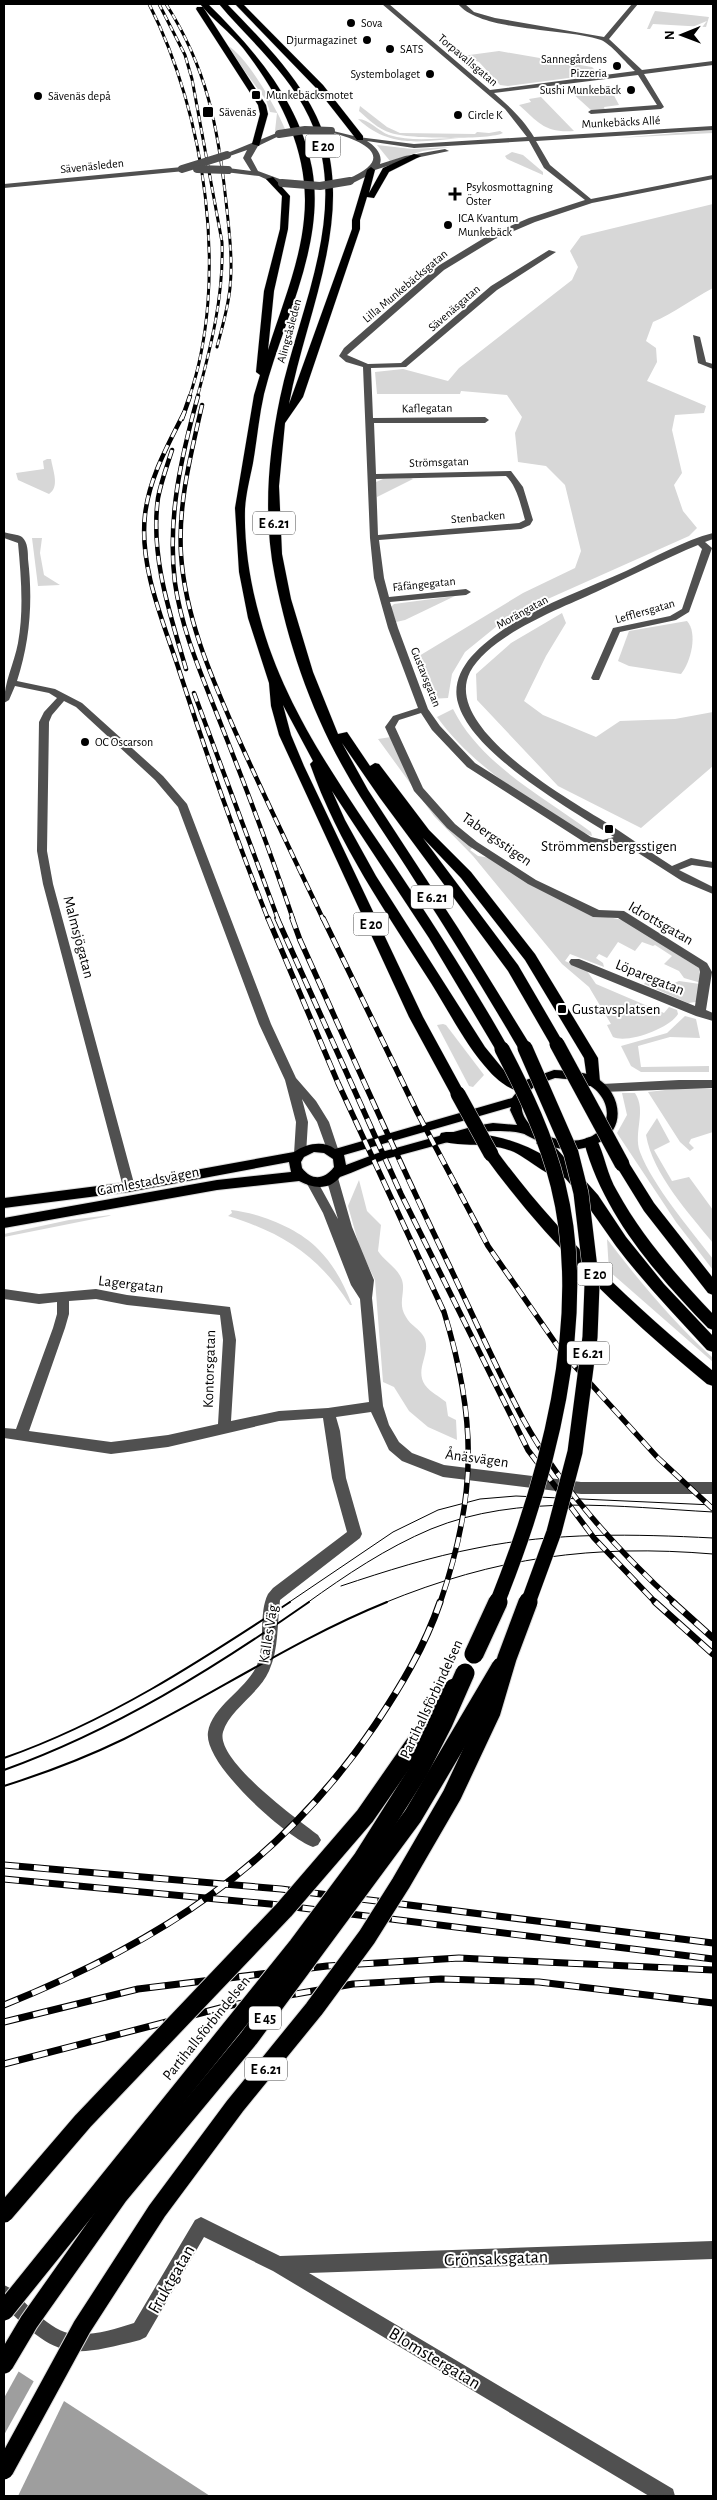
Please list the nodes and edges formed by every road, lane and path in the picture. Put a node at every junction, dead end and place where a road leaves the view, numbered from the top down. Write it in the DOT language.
graph roads {
  1 [pos="197,4"];
  2 [pos="204,4"];
  3 [pos="223,4"];
  4 [pos="239,4"];
  5 [pos="385,4"];
  6 [pos="461,4"];
  7 [pos="635,4"];
  8 [pos="605,39"];
  9 [pos="713,63"];
  10 [pos="640,72"];
  11 [pos="490,92"];
  12 [pos="591,112"];
  13 [pos="713,128"];
  14 [pos="713,136"];
  15 [pos="360,138"];
  16 [pos="532,142"];
  17 [pos="255,145"];
  18 [pos="417,156"];
  19 [pos="182,168"];
  20 [pos="371,170"];
  21 [pos="260,174"];
  22 [pos="713,177"];
  23 [pos="270,179"];
  24 [pos="4,186"];
  25 [pos="590,200"];
  26 [pos="356,229"];
  27 [pos="552,252"];
  28 [pos="696,337"];
  29 [pos="367,366"];
  30 [pos="713,367"];
  31 [pos="259,395"];
  32 [pos="485,420"];
  33 [pos="369,421"];
  34 [pos="281,425"];
  35 [pos="508,472"];
  36 [pos="371,477"];
  37 [pos="4,535"];
  38 [pos="713,536"];
  39 [pos="374,538"];
  40 [pos="699,542"];
  41 [pos="466,592"];
  42 [pos="384,600"];
  43 [pos="596,678"];
  44 [pos="12,683"];
  45 [pos="275,683"];
  46 [pos="315,694"];
  47 [pos="63,697"];
  48 [pos="4,700"];
  49 [pos="423,709"];
  50 [pos="312,750"];
  51 [pos="352,751"];
  52 [pos="622,838"];
  53 [pos="713,865"];
  54 [pos="671,870"];
  55 [pos="713,890"];
  56 [pos="614,915"];
  57 [pos="575,962"];
  58 [pos="700,1013"];
  59 [pos="713,1017"];
  60 [pos="291,1080"];
  61 [pos="713,1084"];
  62 [pos="598,1085"];
  63 [pos="524,1088"];
  64 [pos="516,1101"];
  65 [pos="525,1130"];
  66 [pos="446,1137"];
  67 [pos="541,1140"];
  68 [pos="591,1142"];
  69 [pos="334,1152"];
  70 [pos="298,1155"];
  71 [pos="299,1176"];
  72 [pos="335,1176"];
  73 [pos="312,1182"];
  74 [pos="130,1187"];
  75 [pos="593,1198"];
  76 [pos="4,1203"];
  77 [pos="4,1223"];
  78 [pos="713,1289"];
  79 [pos="4,1294"];
  80 [pos="63,1297"];
  81 [pos="366,1298"];
  82 [pos="225,1311"];
  83 [pos="713,1324"];
  84 [pos="713,1346"];
  85 [pos="713,1380"];
  86 [pos="376,1406"];
  87 [pos="328,1413"];
  88 [pos="225,1429"];
  89 [pos="4,1433"];
  90 [pos="21,1435"];
  91 [pos="713,1488"];
  92 [pos="507,1658"];
  93 [pos="465,1673"];
  94 [pos="313,1840"];
  95 [pos="4,2213"];
  96 [pos="201,2226"];
  97 [pos="713,2250"];
  98 [pos="278,2265"];
  99 [pos="4,2294"];
  100 [pos="4,2311"];
  101 [pos="4,2364"];
  102 [pos="4,2470"];
  103 [pos="666,2496"];
  1 -- 17 [label="highway"];
  2 -- 31 [label="highway, Alingsåsleden / E 20"];
  3 -- 34 [label="highway, Alingsåsleden / E 20"];
  4 -- 15 [label="highway"];
  5 -- 11 [label="street, Torpavallsgatan"];
  6 -- 8 [label="street"];
  7 -- 8 [label="street"];
  8 -- 10 [label="street"];
  9 -- 10 [label="street"];
  10 -- 11 [label="street"];
  10 -- 12 [label="street"];
  11 -- 16 [label="street, Torpavallsgatan"];
  13 -- 16 [label="street, Munkebäcks Allé"];
  14 -- 16 [label="street, Munkebäcks Allé"];
  15 -- 16 [label="street, Munkebäcks Allé"];
  15 -- 17 [label="street, bridge"];
  15 -- 20 [label="street"];
  16 -- 18 [label="street, Munkebäcks Allé"];
  16 -- 25 [label="street, Torpavallsgatan"];
  17 -- 19 [label="street, Sävenäsleden, bridge"];
  17 -- 21 [label="street"];
  18 -- 20 [label="street, Munkebäcks Allé"];
  18 -- 26 [label="highway"];
  19 -- 21 [label="street, Sävenäsleden, bridge"];
  19 -- 24 [label="street, Sävenäsleden"];
  20 -- 23 [label="street, bridge"];
  20 -- 26 [label="highway"];
  21 -- 23 [label="street"];
  22 -- 25 [label="street, Lilla Munkebäcksgatan"];
  23 -- 31 [label="highway"];
  25 -- 29 [label="street, Lilla Munkebäcksgatan"];
  26 -- 34 [label="highway"];
  27 -- 29 [label="street, Sävenäsgatan"];
  28 -- 30 [label="street"];
  29 -- 33 [label="street, Gustavsgatan"];
  31 -- 45 [label="highway, Alingsåsleden / E 20"];
  32 -- 33 [label="street, Kaflegatan"];
  33 -- 36 [label="street, Gustavsgatan"];
  34 -- 46 [label="highway, Alingsåsleden / E 6.21"];
  35 -- 36 [label="street, Strömsgatan"];
  35 -- 39 [label="street, Stenbacken"];
  36 -- 39 [label="street, Gustavsgatan"];
  37 -- 44 [label="street"];
  38 -- 40 [label="street, Morängatan"];
  39 -- 42 [label="street, Gustavsgatan"];
  40 -- 43 [label="street, Lefflersgatan"];
  40 -- 52 [label="street, Morängatan"];
  41 -- 42 [label="street, Fåfängegatan"];
  42 -- 49 [label="street, Gustavsgatan"];
  44 -- 47 [label="street"];
  44 -- 48 [label="street"];
  45 -- 50 [label="highway, E 6.21"];
  45 -- 85 [label="highway, E 20, bridge"];
  46 -- 51 [label="highway"];
  46 -- 92 [label="highway, E 6.21, bridge"];
  47 -- 60 [label="street"];
  47 -- 74 [label="street, Malmsjögatan"];
  49 -- 52 [label="street, Gustavsgatan"];
  49 -- 56 [label="street, Tabergsstigen"];
  50 -- 63 [label="highway"];
  50 -- 93 [label="highway, Partihallsförbindelsen / E 6.21, bridge"];
  51 -- 62 [label="highway"];
  51 -- 78 [label="highway, bridge"];
  52 -- 54 [label="street"];
  53 -- 54 [label="street"];
  54 -- 55 [label="street"];
  56 -- 58 [label="street, Idrottsgatan"];
  57 -- 58 [label="street, Löparegatan"];
  58 -- 59 [label="street, Löparegatan"];
  60 -- 69 [label="street"];
  60 -- 70 [label="street"];
  61 -- 62 [label="street"];
  62 -- 63 [label="main road"];
  62 -- 68 [label="main road"];
  63 -- 64 [label="main road"];
  64 -- 65 [label="main road"];
  64 -- 69 [label="main road, Gamlestadsvägen"];
  65 -- 66 [label="main road"];
  65 -- 67 [label="main road"];
  66 -- 72 [label="main road"];
  66 -- 75 [label="highway"];
  67 -- 68 [label="main road"];
  67 -- 75 [label="highway"];
  68 -- 83 [label="highway"];
  69 -- 70 [label="main road, Gamlestadsvägen"];
  69 -- 72 [label="main road"];
  70 -- 71 [label="main road"];
  70 -- 74 [label="main road, Gamlestadsvägen"];
  71 -- 73 [label="main road, Gamlestadsvägen"];
  71 -- 77 [label="main road, Gamlestadsvägen"];
  72 -- 73 [label="main road"];
  72 -- 81 [label="street, Ånäsvägen"];
  73 -- 81 [label="street, Ånäsvägen"];
  74 -- 76 [label="main road, Gamlestadsvägen"];
  75 -- 84 [label="highway"];
  79 -- 80 [label="street, Lagergatan"];
  80 -- 82 [label="street, Lagergatan"];
  80 -- 90 [label="street"];
  81 -- 86 [label="street, Ånäsvägen"];
  82 -- 88 [label="street, Kontorsgatan"];
  86 -- 87 [label="street"];
  86 -- 91 [label="street, Ånäsvägen"];
  87 -- 88 [label="street"];
  87 -- 94 [label="street, Kalles Väg"];
  88 -- 90 [label="street"];
  89 -- 90 [label="street"];
  92 -- 101 [label="highway, E 45, bridge"];
  92 -- 102 [label="highway, E 6.21, bridge"];
  93 -- 95 [label="highway, E 6.21, bridge"];
  93 -- 100 [label="highway, Partihallsförbindelsen / E 45, bridge"];
  96 -- 98 [label="street, Blomstergatan"];
  96 -- 99 [label="street, Fruktgatan"];
  97 -- 98 [label="street, Grönsaksgatan"];
  98 -- 103 [label="street, Blomstergatan"];
}
